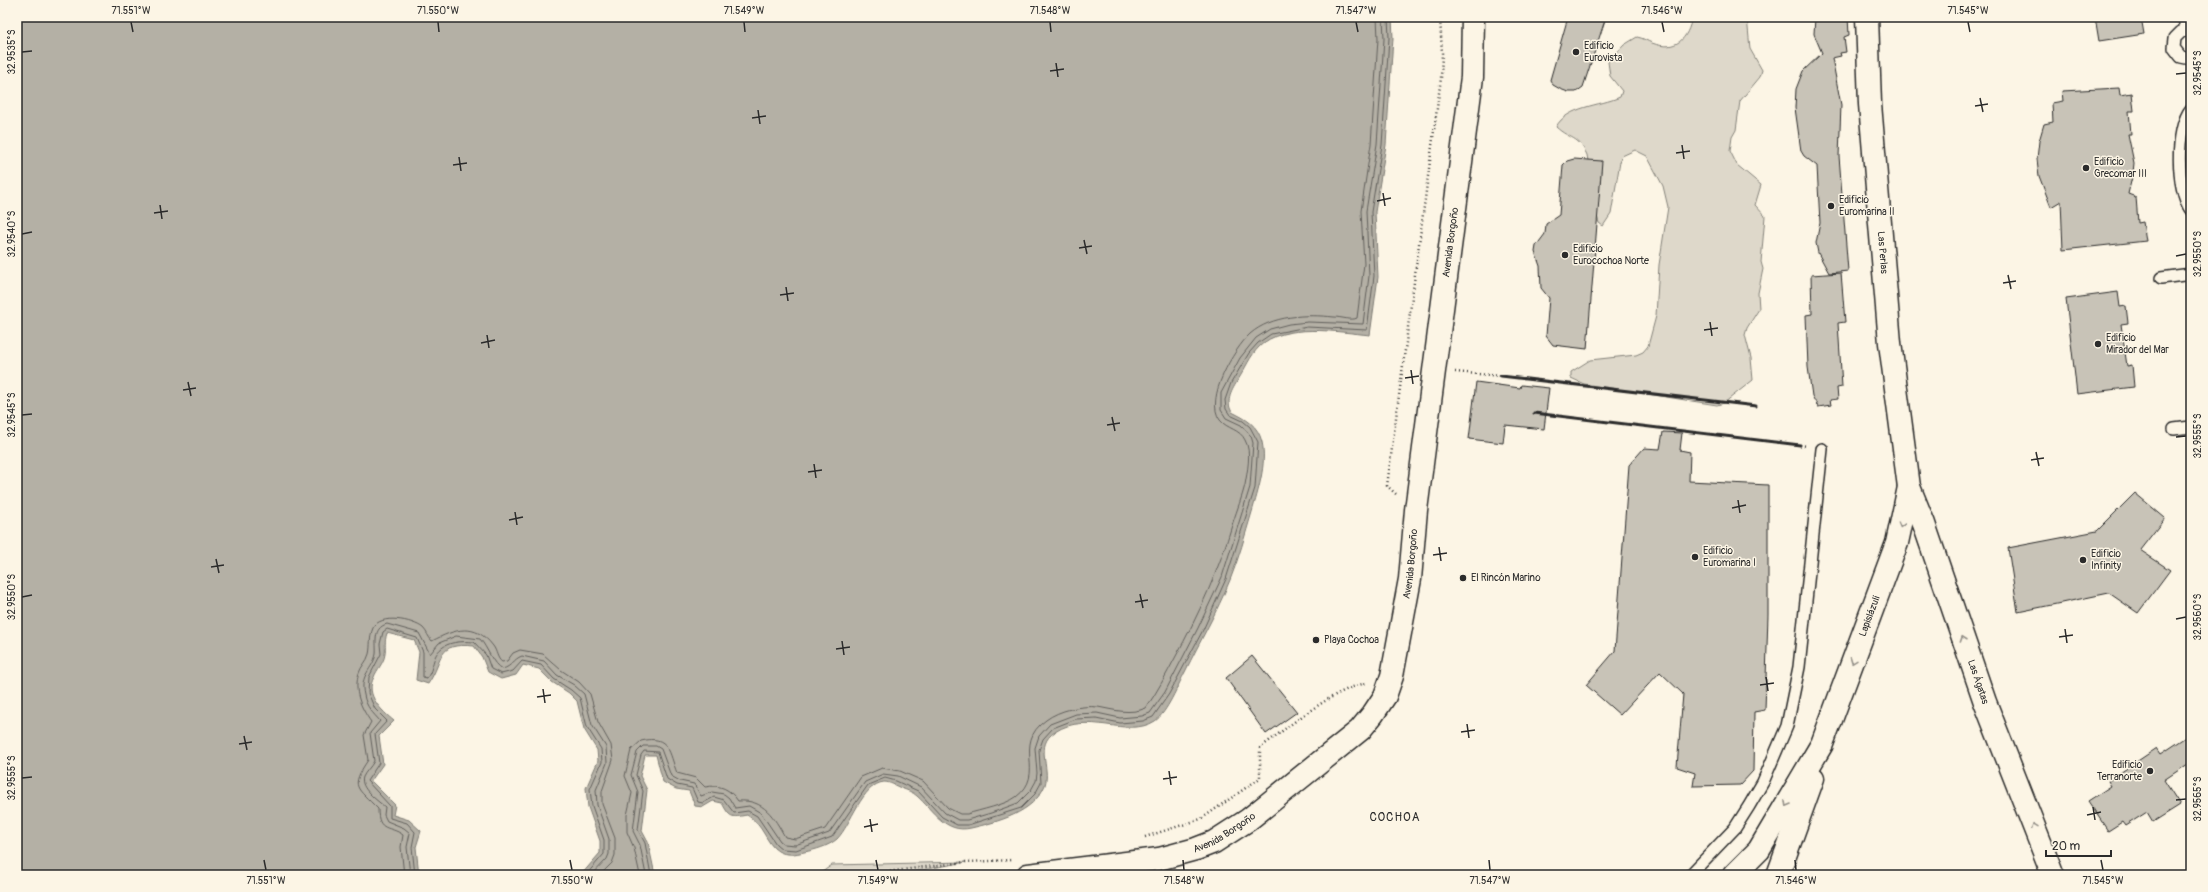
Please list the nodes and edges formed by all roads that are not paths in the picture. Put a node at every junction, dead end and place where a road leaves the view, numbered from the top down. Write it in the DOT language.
graph roads {
  1 [pos="1473,17"];
  2 [pos="1867,17"];
  3 [pos="2184,17"];
  4 [pos="2188,31"];
  5 [pos="2191,59"];
  6 [pos="2191,109"];
  7 [pos="2191,210"];
  8 [pos="2191,274"];
  9 [pos="2161,278"];
  10 [pos="2191,427"];
  11 [pos="2174,429"];
  12 [pos="1822,449"];
  13 [pos="1909,487"];
  14 [pos="1822,744"];
  15 [pos="1023,867"];
  16 [pos="1113,869"];
  17 [pos="1690,875"];
  18 [pos="1734,875"];
  19 [pos="1778,875"];
  20 [pos="2053,875"];
  1 -- 16 [label="street, Avenida Borgoño"];
  2 -- 13 [label="street, Las Perlas"];
  3 -- 4 [label="lane"];
  4 -- 5 [label="lane"];
  6 -- 7 [label="lane"];
  8 -- 9 [label="lane"];
  10 -- 11 [label="lane"];
  12 -- 17 [label="lane"];
  13 -- 14 [label="street, Lapislázuli, one-way"];
  20 -- 13 [label="street, Las Ágatas, one-way"];
  14 -- 18 [label="street, Lapislázuli, one-way"];
  14 -- 19 [label="street, Lapislázuli"];
  15 -- 16 [label="street, Avenida Borgoño"];
}
